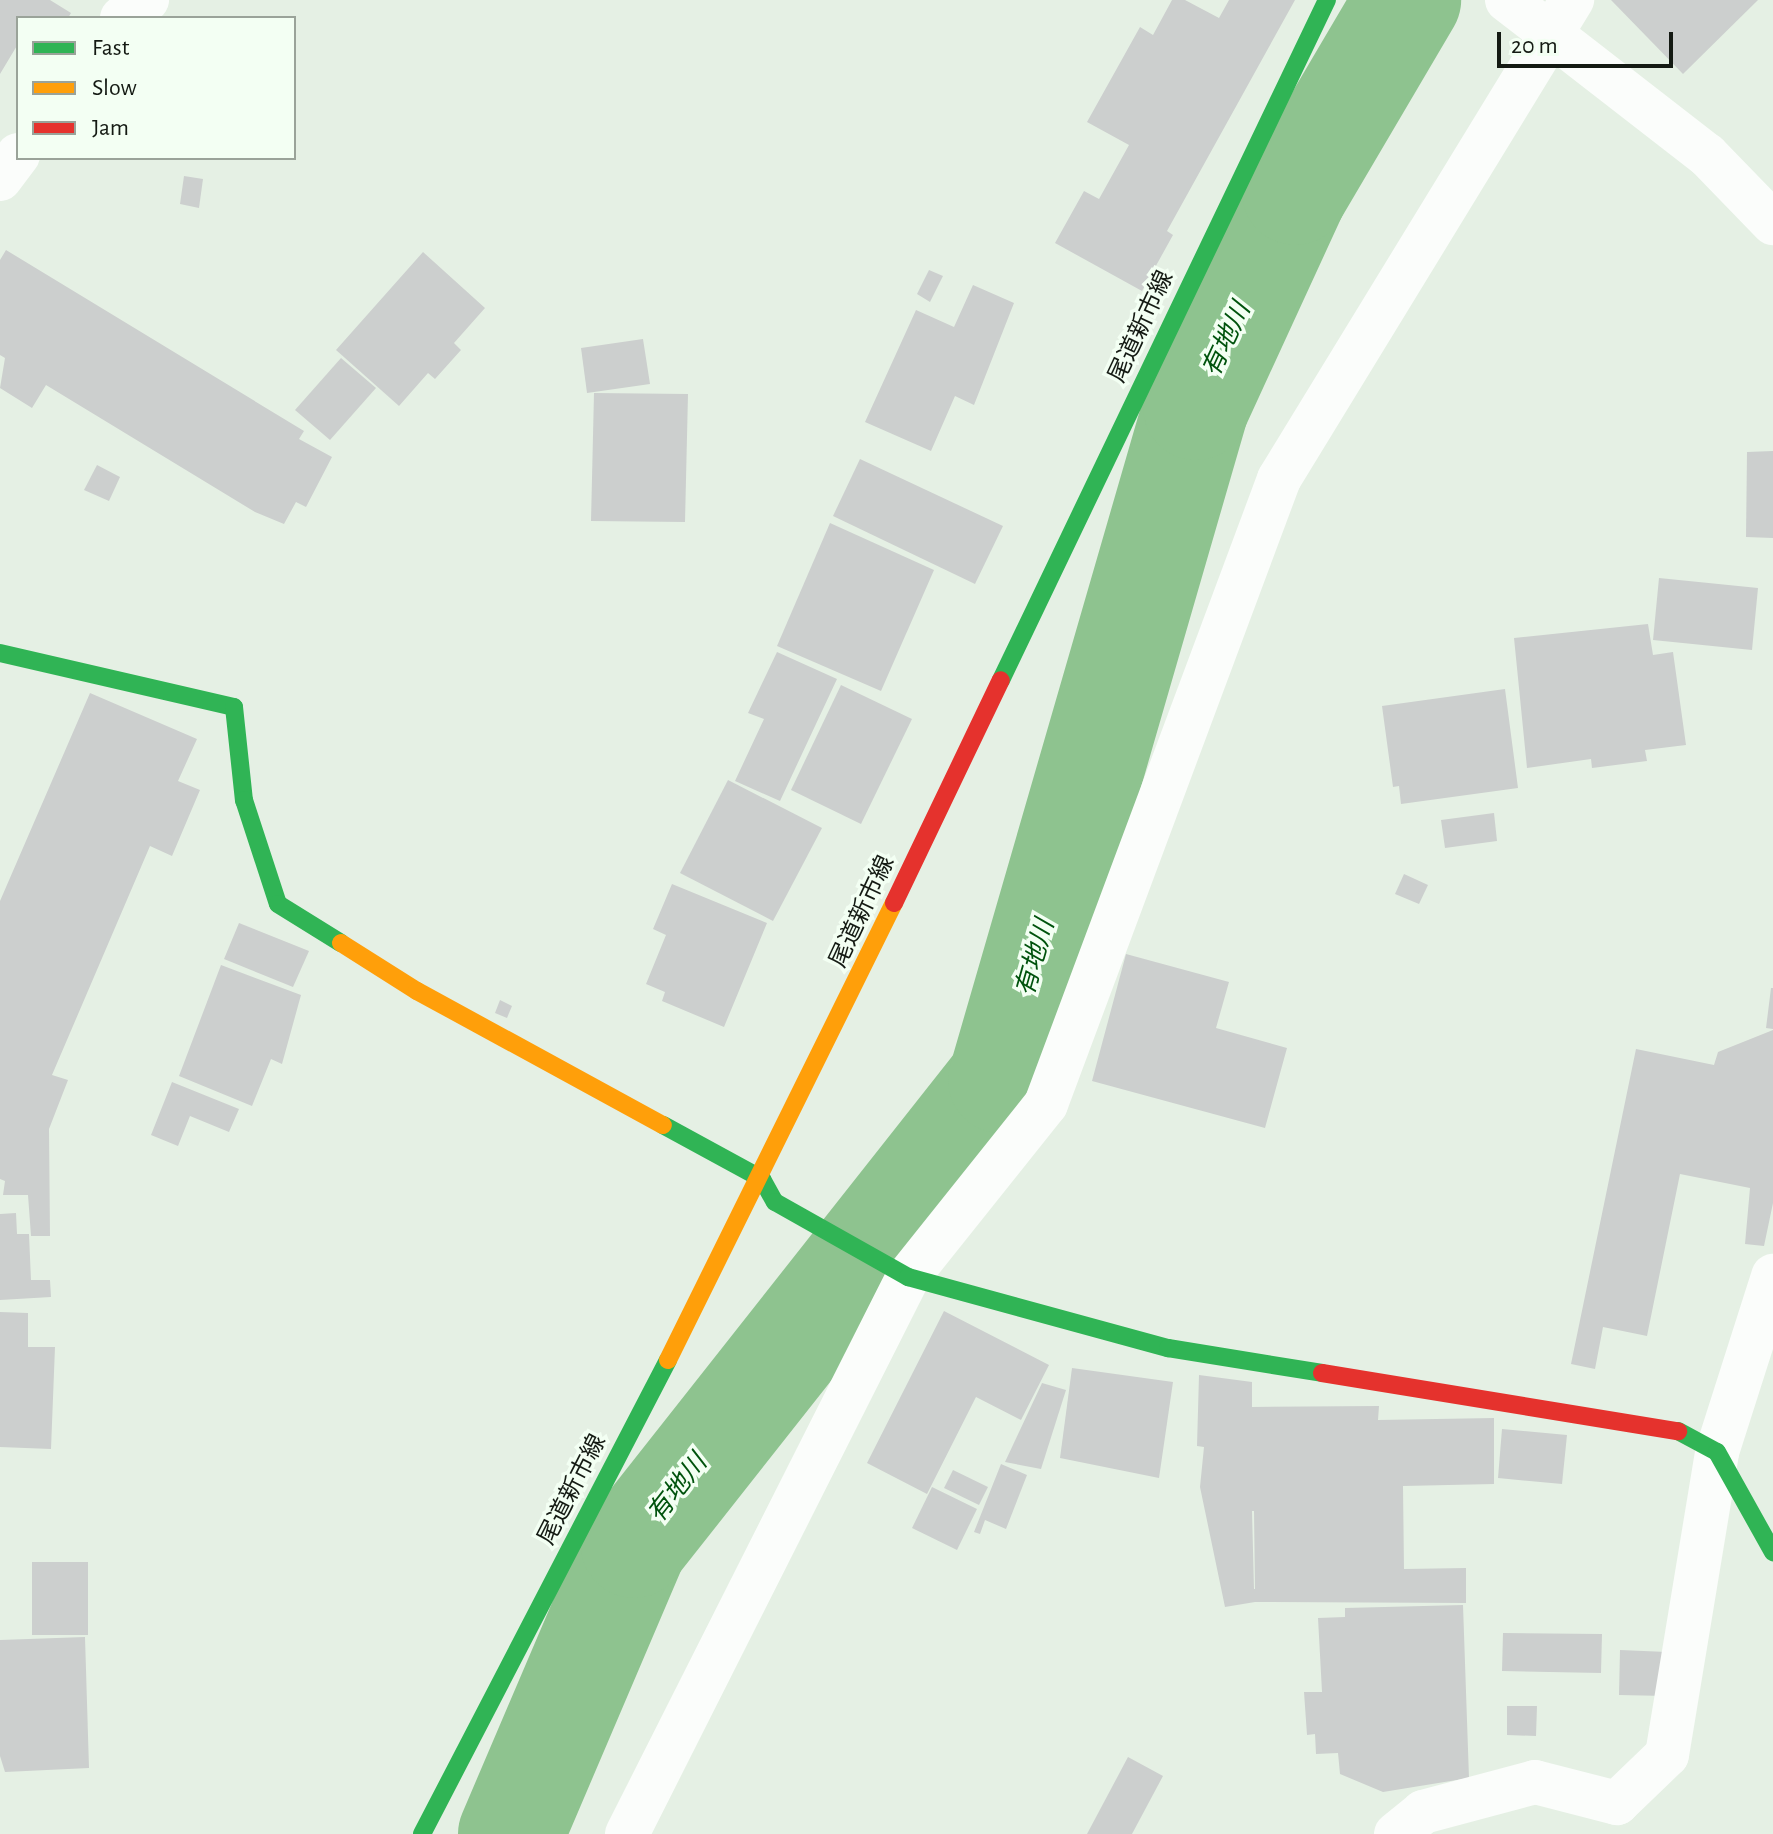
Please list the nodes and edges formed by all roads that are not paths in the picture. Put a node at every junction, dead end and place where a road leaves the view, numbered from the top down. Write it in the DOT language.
graph roads {
  1 [pos="147,0"];
  2 [pos="1327,0"];
  3 [pos="1540,12"];
  4 [pos="125,16"];
  5 [pos="16,158"];
  6 [pos="0,179"];
  7 [pos="1773,223"];
  8 [pos="0,653"];
  9 [pos="762,1179"];
  10 [pos="1773,1276"];
  11 [pos="908,1277"];
  12 [pos="1717,1452"];
  13 [pos="1773,1552"];
  14 [pos="422,1834"];
  15 [pos="627,1834"];
  16 [pos="1396,1834"];
  1 -- 4 [label="street"];
  2 -- 9 [label="street, 尾道新市線"];
  3 -- 7 [label="street"];
  3 -- 11 [label="street"];
  5 -- 6 [label="street"];
  8 -- 9 [label="street"];
  9 -- 11 [label="street"];
  9 -- 14 [label="street, 尾道新市線"];
  10 -- 12 [label="street"];
  11 -- 12 [label="street"];
  11 -- 15 [label="street"];
  12 -- 13 [label="street"];
  12 -- 16 [label="street"];
}
